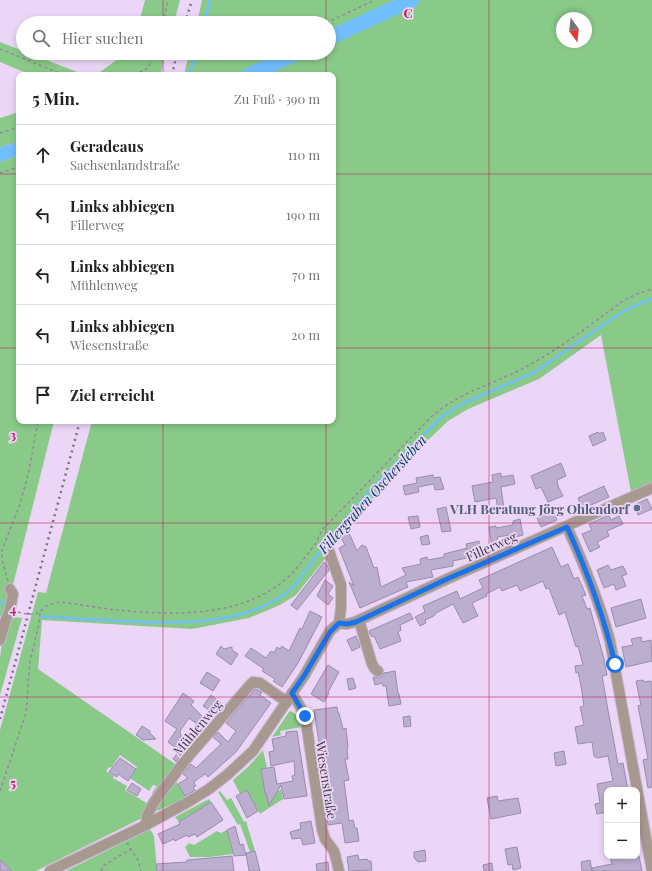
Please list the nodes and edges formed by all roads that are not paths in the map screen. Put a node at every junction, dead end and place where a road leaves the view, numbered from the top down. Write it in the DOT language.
graph roads {
  1 [pos="652,488"];
  2 [pos="567,527"];
  3 [pos="328,551"];
  4 [pos="10,589"];
  5 [pos="359,620"];
  6 [pos="339,623"];
  7 [pos="0,640"];
  8 [pos="378,671"];
  9 [pos="292,693"];
  10 [pos="286,702"];
  11 [pos="146,825"];
  12 [pos="50,871"];
  13 [pos="339,871"];
  14 [pos="652,871"];
  1 -- 2 [label="street, Fillerweg"];
  2 -- 5 [label="street, Fillerweg"];
  2 -- 14 [label="street"];
  3 -- 6 [label="street"];
  4 -- 7 [label="street"];
  5 -- 6 [label="street, Fillerweg"];
  5 -- 8 [label="street"];
  6 -- 9 [label="street"];
  9 -- 10 [label="street"];
  9 -- 13 [label="street, Wiesenstraße"];
  10 -- 11 [label="street"];
  10 -- 11 [label="street, Mühlenweg"];
  11 -- 12 [label="street"];
}
